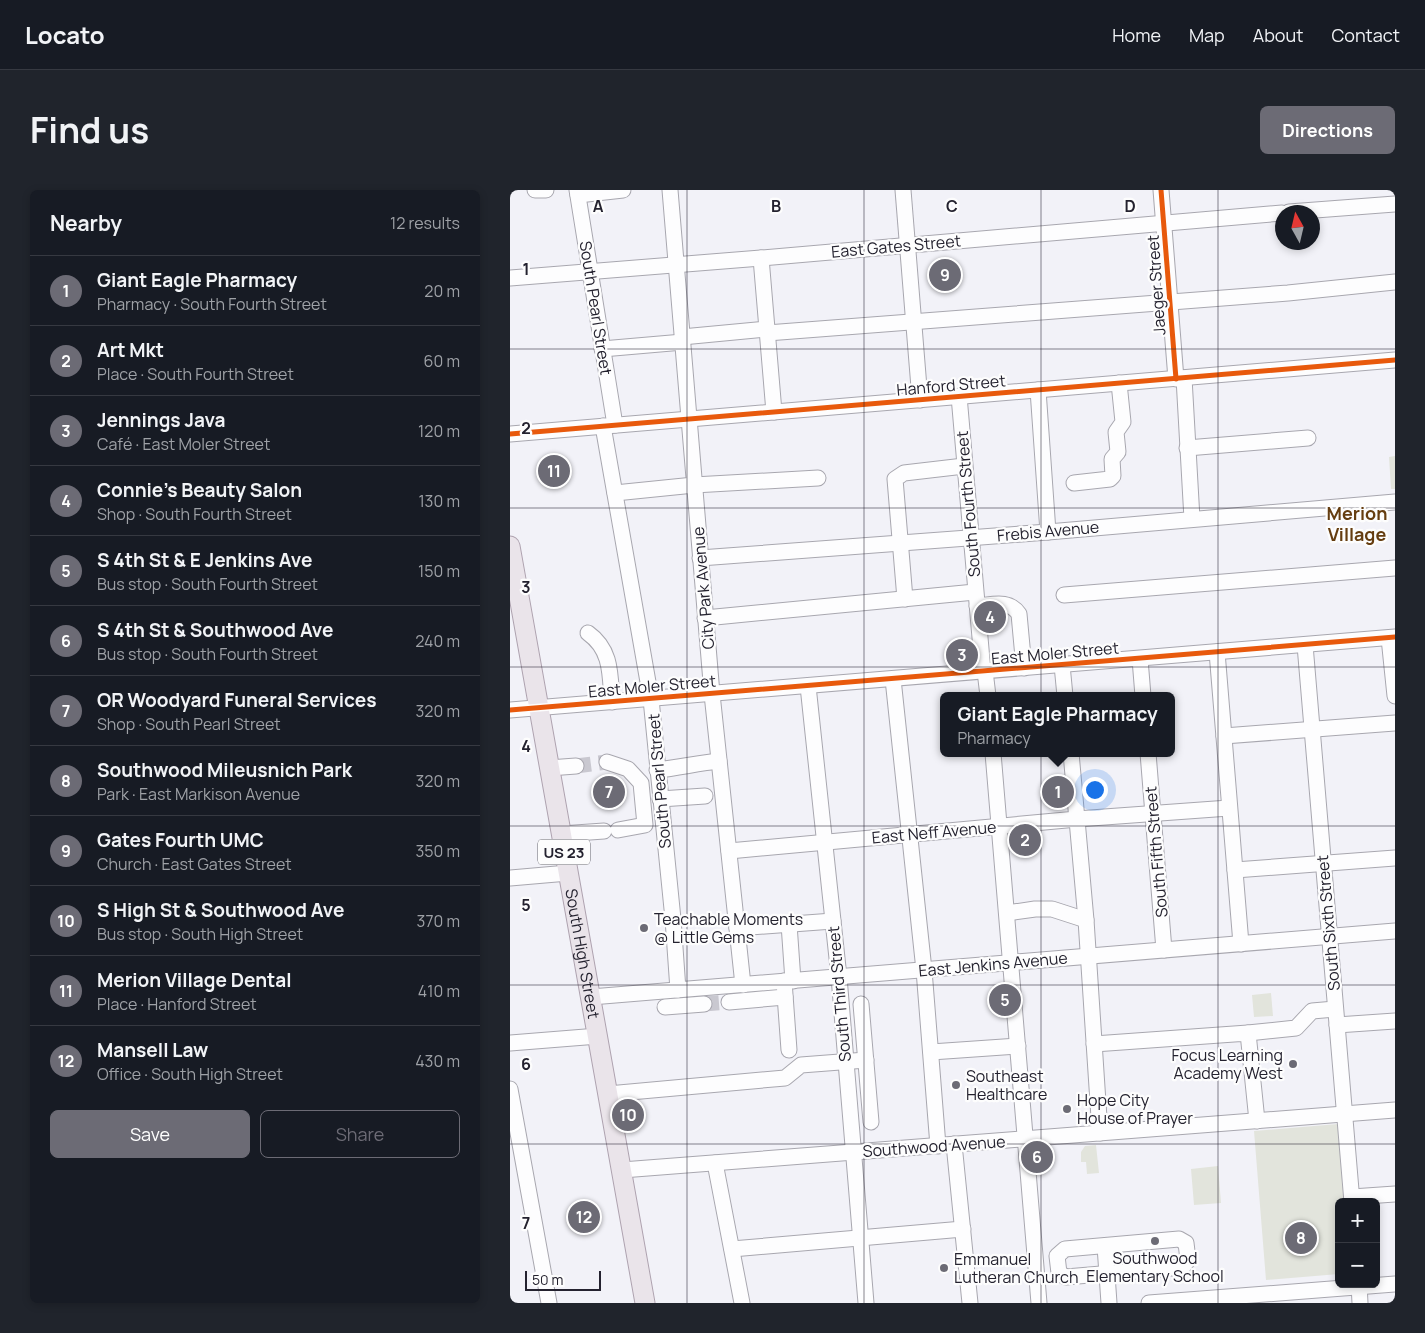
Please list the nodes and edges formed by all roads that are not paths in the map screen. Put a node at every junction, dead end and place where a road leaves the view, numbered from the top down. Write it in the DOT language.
graph roads {
  1 [pos="535,190"];
  2 [pos="546,190"];
  3 [pos="623,190"];
  4 [pos="670,190"];
  5 [pos="903,190"];
  6 [pos="1161,190"];
  7 [pos="577,192"];
  8 [pos="1395,204"];
  9 [pos="1320,210"];
  10 [pos="1275,214"];
  11 [pos="1164,223"];
  12 [pos="907,245"];
  13 [pos="761,258"];
  14 [pos="676,264"];
  15 [pos="589,271"];
  16 [pos="510,278"];
  17 [pos="1395,282"];
  18 [pos="1170,301"];
  19 [pos="913,323"];
  20 [pos="767,331"];
  21 [pos="683,340"];
  22 [pos="602,349"];
  23 [pos="1395,360"];
  24 [pos="1180,378"];
  25 [pos="1119,383"];
  26 [pos="1038,390"];
  27 [pos="959,396"];
  28 [pos="920,400"];
  29 [pos="774,412"];
  30 [pos="689,419"];
  31 [pos="609,426"];
  32 [pos="510,434"];
  33 [pos="1308,438"];
  34 [pos="1187,448"];
  35 [pos="964,466"];
  36 [pos="818,478"];
  37 [pos="1074,483"];
  38 [pos="694,485"];
  39 [pos="615,493"];
  40 [pos="1395,502"];
  41 [pos="1192,519"];
  42 [pos="1048,532"];
  43 [pos="970,538"];
  44 [pos="900,543"];
  45 [pos="510,546"];
  46 [pos="700,558"];
  47 [pos="1395,568"];
  48 [pos="1064,595"];
  49 [pos="905,599"];
  50 [pos="976,599"];
  51 [pos="705,618"];
  52 [pos="588,633"];
  53 [pos="1392,637"];
  54 [pos="1305,645"];
  55 [pos="1217,652"];
  56 [pos="1140,659"];
  57 [pos="1062,665"];
  58 [pos="1024,668"];
  59 [pos="984,672"];
  60 [pos="893,679"];
  61 [pos="808,686"];
  62 [pos="987,692"];
  63 [pos="1065,692"];
  64 [pos="1143,692"];
  65 [pos="712,694"];
  66 [pos="1395,696"];
  67 [pos="651,699"];
  68 [pos="612,702"];
  69 [pos="539,708"];
  70 [pos="510,710"];
  71 [pos="1395,724"];
  72 [pos="1312,730"];
  73 [pos="1224,736"];
  74 [pos="993,757"];
  75 [pos="1071,757"];
  76 [pos="1148,757"];
  77 [pos="719,761"];
  78 [pos="607,762"];
  79 [pos="576,766"];
  80 [pos="550,768"];
  81 [pos="657,770"];
  82 [pos="705,796"];
  83 [pos="660,800"];
  84 [pos="1230,808"];
  85 [pos="1153,814"];
  86 [pos="1077,819"];
  87 [pos="999,826"];
  88 [pos="561,834"];
  89 [pos="910,834"];
  90 [pos="825,842"];
  91 [pos="729,851"];
  92 [pos="1395,858"];
  93 [pos="1323,864"];
  94 [pos="1235,870"];
  95 [pos="568,873"];
  96 [pos="510,878"];
  97 [pos="1007,913"];
  98 [pos="1086,920"];
  99 [pos="833,921"];
  100 [pos="789,924"];
  101 [pos="737,928"];
  102 [pos="1395,931"];
  103 [pos="1329,936"];
  104 [pos="1240,944"];
  105 [pos="1164,950"];
  106 [pos="1088,957"];
  107 [pos="1011,963"];
  108 [pos="924,970"];
  109 [pos="838,977"];
  110 [pos="788,981"];
  111 [pos="743,985"];
  112 [pos="678,990"];
  113 [pos="591,997"];
  114 [pos="785,997"];
  115 [pos="729,1002"];
  116 [pos="704,1004"];
  117 [pos="860,1004"];
  118 [pos="665,1007"];
  119 [pos="1335,1009"];
  120 [pos="1395,1021"];
  121 [pos="1337,1025"];
  122 [pos="1248,1033"];
  123 [pos="598,1036"];
  124 [pos="510,1043"];
  125 [pos="1094,1044"];
  126 [pos="1018,1046"];
  127 [pos="789,1050"];
  128 [pos="931,1052"];
  129 [pos="866,1060"];
  130 [pos="846,1061"];
  131 [pos="608,1094"];
  132 [pos="511,1098"];
  133 [pos="1395,1110"];
  134 [pos="1344,1114"];
  135 [pos="1257,1120"];
  136 [pos="871,1122"];
  137 [pos="1100,1133"];
  138 [pos="1026,1139"];
  139 [pos="954,1144"];
  140 [pos="938,1146"];
  141 [pos="853,1152"];
  142 [pos="516,1162"];
  143 [pos="715,1163"];
  144 [pos="622,1170"];
  145 [pos="1395,1194"];
  146 [pos="1352,1198"];
  147 [pos="1366,1198"];
  148 [pos="963,1230"];
  149 [pos="860,1238"];
  150 [pos="1105,1246"];
  151 [pos="732,1249"];
  152 [pos="1107,1273"];
  153 [pos="1380,1284"];
  154 [pos="1395,1284"];
  155 [pos="1335,1287"];
  156 [pos="1359,1288"];
  157 [pos="549,1303"];
  158 [pos="645,1303"];
  159 [pos="742,1303"];
  160 [pos="866,1303"];
  161 [pos="970,1303"];
  162 [pos="1040,1303"];
  163 [pos="1109,1303"];
  164 [pos="1149,1303"];
  165 [pos="1360,1303"];
  1 -- 2 [label="street"];
  3 -- 7 [label="street"];
  4 -- 14 [label="street, City Park Avenue"];
  5 -- 12 [label="street"];
  6 -- 11 [label="street, Jaeger Street"];
  7 -- 15 [label="street, South Pearl Street"];
  8 -- 9 [label="street"];
  10 -- 11 [label="street, East Gates Street"];
  11 -- 12 [label="street, East Gates Street"];
  11 -- 18 [label="street, Jaeger Street"];
  12 -- 13 [label="street, East Gates Street"];
  12 -- 19 [label="street"];
  13 -- 14 [label="street, East Gates Street"];
  13 -- 20 [label="street"];
  14 -- 15 [label="street, East Gates Street"];
  14 -- 21 [label="street, City Park Avenue"];
  15 -- 16 [label="street, East Gates Street"];
  15 -- 22 [label="street, South Pearl Street"];
  17 -- 18 [label="street"];
  18 -- 19 [label="street"];
  18 -- 24 [label="street, Jaeger Street"];
  19 -- 20 [label="street"];
  19 -- 28 [label="street"];
  20 -- 21 [label="street"];
  20 -- 29 [label="street"];
  21 -- 22 [label="street"];
  21 -- 30 [label="street, City Park Avenue"];
  22 -- 31 [label="street, South Pearl Street"];
  23 -- 24 [label="street, Hanford Street"];
  24 -- 25 [label="street, Hanford Street"];
  24 -- 34 [label="street, Jaeger Street"];
  25 -- 26 [label="street, Hanford Street"];
  25 -- 37 [label="street"];
  26 -- 27 [label="street, Hanford Street"];
  26 -- 42 [label="street"];
  27 -- 28 [label="street, Hanford Street"];
  27 -- 35 [label="street, South Fourth Street"];
  28 -- 29 [label="street, Hanford Street"];
  29 -- 30 [label="street, Hanford Street"];
  30 -- 31 [label="street, Hanford Street"];
  30 -- 38 [label="street, City Park Avenue"];
  31 -- 32 [label="street, Hanford Street"];
  31 -- 39 [label="street, South Pearl Street"];
  33 -- 34 [label="street"];
  34 -- 41 [label="street, Jaeger Street"];
  35 -- 43 [label="street, South Fourth Street"];
  35 -- 44 [label="street"];
  36 -- 38 [label="street"];
  38 -- 39 [label="street"];
  38 -- 46 [label="street, City Park Avenue"];
  39 -- 67 [label="street, South Pearl Street"];
  40 -- 41 [label="street, Frebis Avenue"];
  41 -- 42 [label="street, Frebis Avenue"];
  42 -- 43 [label="street, Frebis Avenue"];
  43 -- 44 [label="street, Frebis Avenue"];
  43 -- 50 [label="street, South Fourth Street"];
  44 -- 46 [label="street, Frebis Avenue"];
  44 -- 49 [label="street"];
  45 -- 69 [label="main road, South High Street / US 23"];
  46 -- 51 [label="street, City Park Avenue"];
  47 -- 48 [label="street"];
  49 -- 50 [label="street"];
  49 -- 51 [label="street"];
  50 -- 58 [label="street"];
  50 -- 59 [label="street, South Fourth Street"];
  51 -- 65 [label="street, City Park Avenue"];
  52 -- 68 [label="street"];
  53 -- 54 [label="street, East Moler Street"];
  53 -- 66 [label="street"];
  54 -- 55 [label="street, East Moler Street"];
  54 -- 72 [label="street, South Sixth Street"];
  55 -- 56 [label="street, East Moler Street"];
  55 -- 73 [label="street"];
  56 -- 57 [label="street, East Moler Street"];
  56 -- 64 [label="street"];
  57 -- 58 [label="street, East Moler Street"];
  57 -- 63 [label="street"];
  58 -- 59 [label="street, East Moler Street"];
  59 -- 60 [label="street, East Moler Street"];
  59 -- 62 [label="street, South Fourth Street"];
  60 -- 61 [label="street, East Moler Street"];
  60 -- 89 [label="street"];
  61 -- 65 [label="street, East Moler Street"];
  61 -- 90 [label="street, South Third Street"];
  65 -- 67 [label="street, East Moler Street"];
  65 -- 77 [label="street, City Park Avenue"];
  67 -- 68 [label="street, East Moler Street"];
  67 -- 81 [label="street, South Pearl Street"];
  68 -- 69 [label="street, East Moler Street"];
  69 -- 70 [label="street, East Moler Street"];
  69 -- 80 [label="main road, South High Street / US 23"];
  71 -- 72 [label="street"];
  72 -- 73 [label="street"];
  72 -- 93 [label="street, South Sixth Street"];
  73 -- 84 [label="street"];
  74 -- 87 [label="street"];
  75 -- 86 [label="street"];
  76 -- 85 [label="street, South Fifth Street"];
  77 -- 81 [label="street"];
  77 -- 91 [label="street, City Park Avenue"];
  78 -- 88 [label="street"];
  79 -- 80 [label="street"];
  80 -- 88 [label="main road, South High Street / US 23"];
  81 -- 83 [label="street, South Pearl Street"];
  82 -- 83 [label="street"];
  83 -- 112 [label="street, South Pearl Street"];
  84 -- 85 [label="street, East Neff Avenue"];
  84 -- 94 [label="street"];
  85 -- 86 [label="street, East Neff Avenue"];
  85 -- 105 [label="street, South Fifth Street"];
  86 -- 87 [label="street, East Neff Avenue"];
  86 -- 98 [label="street"];
  87 -- 89 [label="street, East Neff Avenue"];
  87 -- 97 [label="street"];
  88 -- 95 [label="main road, South High Street / US 23"];
  89 -- 90 [label="street, East Neff Avenue"];
  89 -- 108 [label="street"];
  90 -- 91 [label="street, East Neff Avenue"];
  90 -- 99 [label="street, South Third Street"];
  91 -- 101 [label="street, City Park Avenue"];
  92 -- 93 [label="street"];
  93 -- 94 [label="street"];
  93 -- 103 [label="street, South Sixth Street"];
  94 -- 104 [label="street"];
  95 -- 96 [label="street"];
  95 -- 113 [label="main road, South High Street / US 23"];
  97 -- 98 [label="street"];
  97 -- 107 [label="street"];
  98 -- 106 [label="street"];
  99 -- 100 [label="street"];
  99 -- 109 [label="street, South Third Street"];
  100 -- 101 [label="street"];
  100 -- 110 [label="street"];
  101 -- 111 [label="street, City Park Avenue"];
  102 -- 103 [label="street, East Jenkins Avenue"];
  103 -- 104 [label="street, East Jenkins Avenue"];
  103 -- 119 [label="street, South Sixth Street"];
  104 -- 105 [label="street, East Jenkins Avenue"];
  105 -- 106 [label="street, East Jenkins Avenue"];
  106 -- 107 [label="street, East Jenkins Avenue"];
  106 -- 125 [label="street"];
  107 -- 108 [label="street, East Jenkins Avenue"];
  107 -- 126 [label="street"];
  108 -- 109 [label="street, East Jenkins Avenue"];
  108 -- 128 [label="street"];
  109 -- 110 [label="street, East Jenkins Avenue"];
  109 -- 130 [label="street, South Third Street"];
  110 -- 111 [label="street, East Jenkins Avenue"];
  110 -- 114 [label="street"];
  111 -- 112 [label="street, East Jenkins Avenue"];
  112 -- 113 [label="street, East Jenkins Avenue"];
  113 -- 123 [label="main road, South High Street / US 23"];
  114 -- 115 [label="street"];
  114 -- 127 [label="street"];
  116 -- 118 [label="street"];
  117 -- 129 [label="street"];
  119 -- 121 [label="street, South Sixth Street"];
  119 -- 122 [label="street"];
  120 -- 121 [label="street"];
  121 -- 134 [label="street, South Sixth Street"];
  122 -- 125 [label="street"];
  122 -- 135 [label="street"];
  123 -- 124 [label="street"];
  123 -- 131 [label="main road, South High Street / US 23"];
  125 -- 137 [label="street"];
  126 -- 128 [label="street"];
  126 -- 138 [label="street"];
  128 -- 140 [label="street"];
  129 -- 130 [label="street"];
  129 -- 136 [label="street"];
  130 -- 131 [label="street"];
  130 -- 141 [label="street, South Third Street"];
  131 -- 144 [label="main road, South High Street / US 23"];
  132 -- 142 [label="street"];
  133 -- 134 [label="street, Southwood Avenue"];
  134 -- 135 [label="street, Southwood Avenue"];
  134 -- 146 [label="street, South Sixth Street"];
  135 -- 137 [label="street, Southwood Avenue"];
  137 -- 138 [label="street, Southwood Avenue"];
  138 -- 139 [label="street, Southwood Avenue"];
  138 -- 162 [label="street"];
  139 -- 140 [label="street, Southwood Avenue"];
  139 -- 148 [label="street"];
  140 -- 141 [label="street, Southwood Avenue"];
  141 -- 143 [label="street, Southwood Avenue"];
  141 -- 149 [label="street, South Third Street"];
  142 -- 157 [label="street"];
  143 -- 144 [label="street, Southwood Avenue"];
  143 -- 151 [label="street"];
  144 -- 158 [label="main road, South High Street / US 23"];
  145 -- 147 [label="street"];
  148 -- 149 [label="street"];
  148 -- 161 [label="street"];
  149 -- 151 [label="street"];
  149 -- 160 [label="street, South Third Street"];
  150 -- 152 [label="street"];
  150 -- 152 [label="street"];
  150 -- 152 [label="street"];
  151 -- 159 [label="street"];
  152 -- 163 [label="street"];
  153 -- 154 [label="street"];
  155 -- 164 [label="street"];
  156 -- 165 [label="street"];
}
